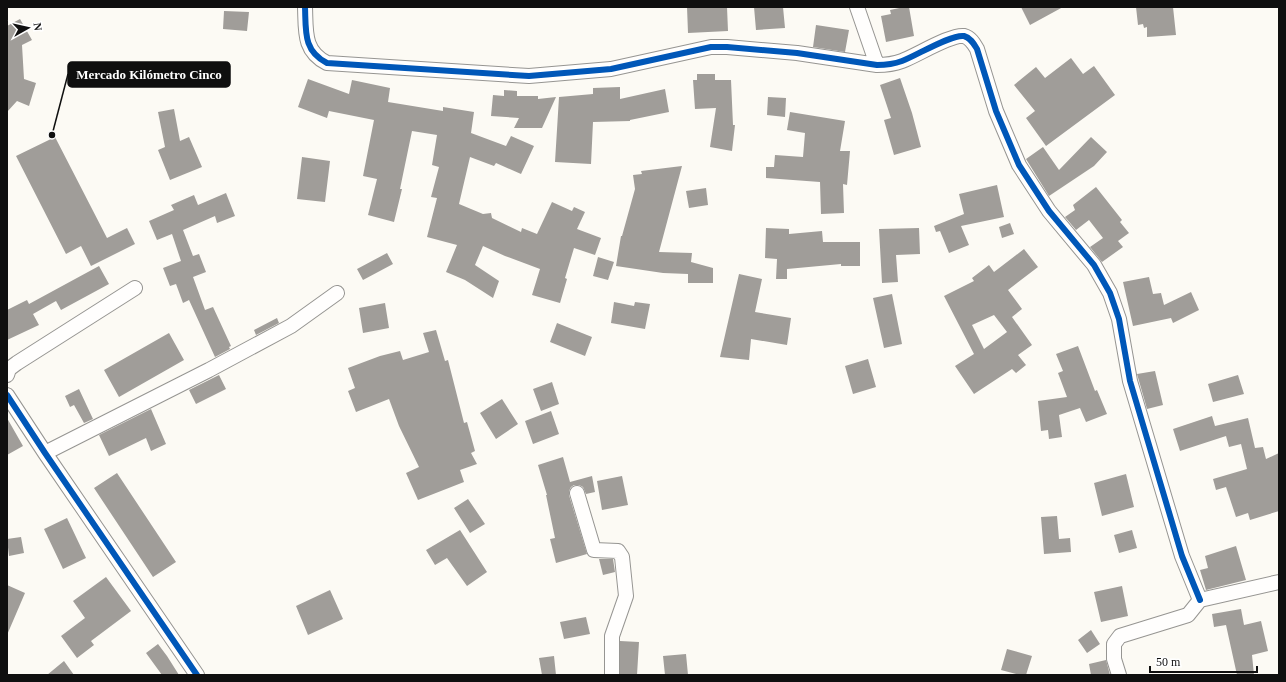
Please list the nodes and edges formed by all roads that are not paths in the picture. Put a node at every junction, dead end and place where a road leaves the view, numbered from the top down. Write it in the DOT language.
graph roads {
  1 [pos="304,7"];
  2 [pos="857,7"];
  3 [pos="878,65"];
  4 [pos="135,288"];
  5 [pos="337,293"];
  6 [pos="7,375"];
  7 [pos="7,395"];
  8 [pos="45,453"];
  9 [pos="577,493"];
  10 [pos="1279,582"];
  11 [pos="1200,600"];
  12 [pos="197,675"];
  13 [pos="612,675"];
  14 [pos="1119,675"];
  1 -- 3 [label="street"];
  2 -- 3 [label="street"];
  3 -- 11 [label="street"];
  4 -- 6 [label="street"];
  5 -- 8 [label="street"];
  7 -- 8 [label="street"];
  8 -- 12 [label="street"];
  9 -- 13 [label="street"];
  10 -- 11 [label="street"];
  11 -- 14 [label="street"];
}
